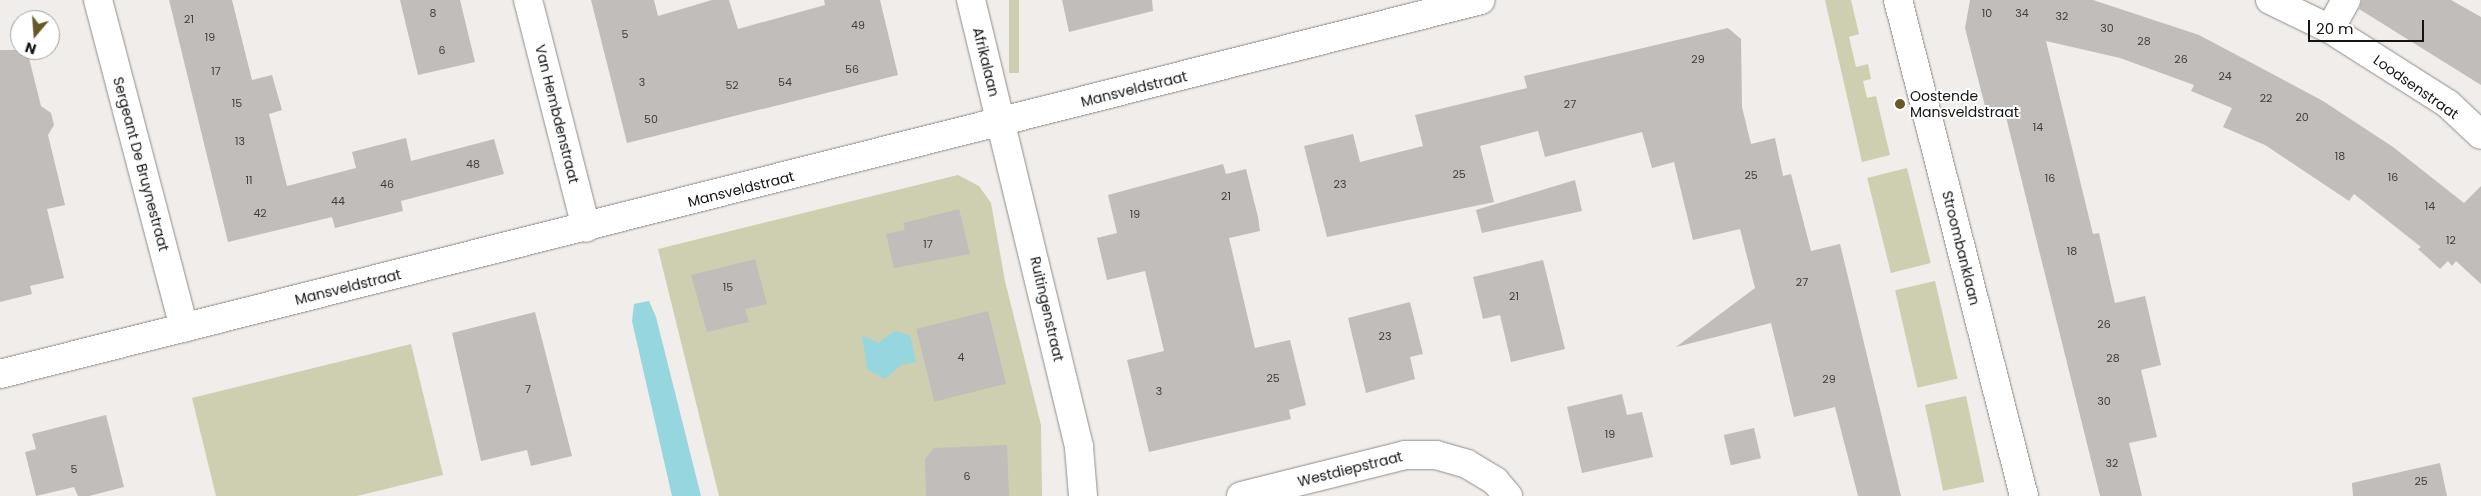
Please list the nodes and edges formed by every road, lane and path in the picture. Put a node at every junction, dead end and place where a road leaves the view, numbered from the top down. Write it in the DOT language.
graph roads {
  1 [pos="98,0"];
  2 [pos="528,0"];
  3 [pos="971,0"];
  4 [pos="1481,0"];
  5 [pos="1898,0"];
  6 [pos="2270,0"];
  7 [pos="2346,0"];
  8 [pos="2330,29"];
  9 [pos="1002,123"];
  10 [pos="2481,135"];
  11 [pos="586,228"];
  12 [pos="184,328"];
  13 [pos="0,374"];
  14 [pos="1083,496"];
  15 [pos="1241,496"];
  16 [pos="1508,496"];
  17 [pos="2024,496"];
  1 -- 12 [label="street, Sergeant De Bruynestraat"];
  2 -- 11 [label="street, Van Hembdenstraat"];
  3 -- 9 [label="street, Afrikalaan"];
  4 -- 9 [label="street, Mansveldstraat"];
  5 -- 17 [label="street, Stroombanklaan"];
  6 -- 8 [label="street, Loodsenstraat"];
  7 -- 8 [label="street"];
  8 -- 10 [label="street, Loodsenstraat"];
  9 -- 11 [label="street, Mansveldstraat"];
  9 -- 14 [label="street, Ruitingenstraat"];
  11 -- 12 [label="street, Mansveldstraat"];
  12 -- 13 [label="street, Mansveldstraat"];
  15 -- 16 [label="street, Westdiepstraat"];
}
